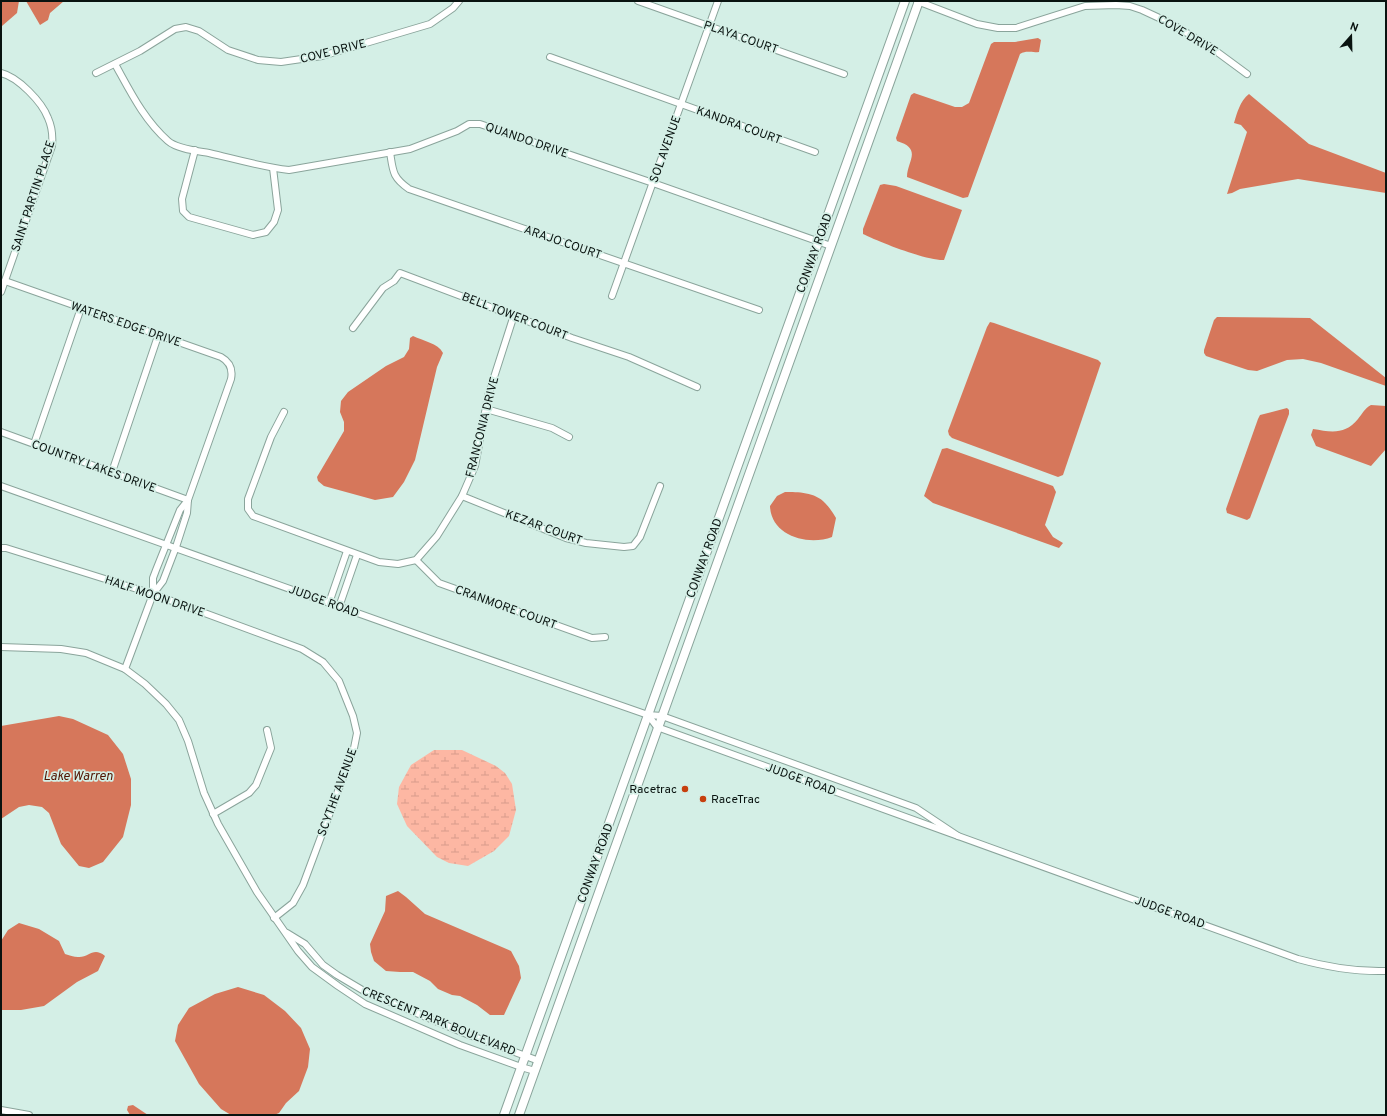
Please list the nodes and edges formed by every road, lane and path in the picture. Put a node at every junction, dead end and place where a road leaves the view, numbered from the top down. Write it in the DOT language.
graph roads {
  1 [pos="459,1"];
  2 [pos="638,1"];
  3 [pos="718,1"];
  4 [pos="905,1"];
  5 [pos="918,1"];
  6 [pos="709,26"];
  7 [pos="550,57"];
  8 [pos="115,64"];
  9 [pos="96,73"];
  10 [pos="1,74"];
  11 [pos="844,74"];
  12 [pos="1247,74"];
  13 [pos="681,104"];
  14 [pos="195,150"];
  15 [pos="390,152"];
  16 [pos="815,152"];
  17 [pos="273,168"];
  18 [pos="653,183"];
  19 [pos="818,242"];
  20 [pos="831,246"];
  21 [pos="624,263"];
  22 [pos="5,281"];
  23 [pos="1,292"];
  24 [pos="612,296"];
  25 [pos="81,308"];
  26 [pos="759,310"];
  27 [pos="514,316"];
  28 [pos="353,328"];
  29 [pos="158,336"];
  30 [pos="697,387"];
  31 [pos="486,409"];
  32 [pos="284,412"];
  33 [pos="752,425"];
  34 [pos="1,432"];
  35 [pos="569,437"];
  36 [pos="34,444"];
  37 [pos="756,453"];
  38 [pos="112,472"];
  39 [pos="1,486"];
  40 [pos="660,486"];
  41 [pos="462,496"];
  42 [pos="188,500"];
  43 [pos="166,544"];
  44 [pos="176,547"];
  45 [pos="4,548"];
  46 [pos="348,551"];
  47 [pos="357,554"];
  48 [pos="416,560"];
  49 [pos="156,570"];
  50 [pos="340,573"];
  51 [pos="166,574"];
  52 [pos="350,576"];
  53 [pos="153,594"];
  54 [pos="329,603"];
  55 [pos="338,607"];
  56 [pos="605,637"];
  57 [pos="1,647"];
  58 [pos="302,648"];
  59 [pos="125,669"];
  60 [pos="648,715"];
  61 [pos="662,716"];
  62 [pos="657,727"];
  63 [pos="267,730"];
  64 [pos="213,814"];
  65 [pos="958,836"];
  66 [pos="594,864"];
  67 [pos="598,893"];
  68 [pos="274,918"];
  69 [pos="286,933"];
  70 [pos="311,950"];
  71 [pos="303,958"];
  72 [pos="1386,971"];
  73 [pos="464,1034"];
  74 [pos="460,1045"];
  75 [pos="525,1056"];
  76 [pos="538,1061"];
  77 [pos="521,1067"];
  78 [pos="535,1071"];
  79 [pos="1,1110"];
  80 [pos="20,1114"];
  81 [pos="29,1115"];
  82 [pos="504,1115"];
  83 [pos="519,1115"];
  1 -- 8 [label="street, COVE DRIVE"];
  2 -- 6 [label="street, PLAYA COURT"];
  3 -- 6 [label="street, SOL AVENUE"];
  4 -- 19 [label="main road, CONWAY ROAD"];
  5 -- 12 [label="street, COVE DRIVE"];
  5 -- 20 [label="main road, CONWAY ROAD"];
  6 -- 11 [label="street, PLAYA COURT"];
  6 -- 13 [label="street, SOL AVENUE"];
  7 -- 13 [label="street, KANDRA COURT"];
  8 -- 9 [label="street, COVE DRIVE"];
  8 -- 14 [label="street, QUANDO DRIVE"];
  10 -- 22 [label="street, SAINT PARTIN PLACE"];
  13 -- 16 [label="street, KANDRA COURT"];
  13 -- 18 [label="street, SOL AVENUE"];
  14 -- 17 [label="street, QUANDO DRIVE"];
  14 -- 17 [label="street"];
  15 -- 17 [label="street, QUANDO DRIVE"];
  15 -- 18 [label="street, QUANDO DRIVE"];
  15 -- 21 [label="street, ARAJO COURT"];
  18 -- 19 [label="street, QUANDO DRIVE"];
  18 -- 21 [label="street, SOL AVENUE"];
  19 -- 20 [label="street, QUANDO DRIVE"];
  19 -- 33 [label="main road, CONWAY ROAD"];
  20 -- 37 [label="main road, CONWAY ROAD"];
  21 -- 24 [label="street, SOL AVENUE"];
  21 -- 26 [label="street, ARAJO COURT"];
  22 -- 23 [label="street, SAINT PARTIN PLACE"];
  22 -- 25 [label="street, WATERS EDGE DRIVE"];
  25 -- 29 [label="street, WATERS EDGE DRIVE"];
  25 -- 36 [label="street"];
  27 -- 28 [label="street, BELL TOWER COURT"];
  27 -- 30 [label="street, BELL TOWER COURT"];
  27 -- 31 [label="street, FRANCONIA DRIVE"];
  29 -- 38 [label="street"];
  29 -- 42 [label="street, WATERS EDGE DRIVE"];
  31 -- 35 [label="street"];
  31 -- 41 [label="street, FRANCONIA DRIVE"];
  32 -- 46 [label="street"];
  33 -- 37 [label="main road"];
  33 -- 60 [label="main road, CONWAY ROAD"];
  34 -- 36 [label="street, COUNTRY LAKES DRIVE"];
  36 -- 38 [label="street, COUNTRY LAKES DRIVE"];
  37 -- 61 [label="main road, CONWAY ROAD"];
  38 -- 42 [label="street, COUNTRY LAKES DRIVE"];
  39 -- 43 [label="street, JUDGE ROAD"];
  40 -- 41 [label="street, KEZAR COURT"];
  41 -- 48 [label="street, FRANCONIA DRIVE"];
  42 -- 43 [label="street"];
  42 -- 44 [label="street"];
  43 -- 44 [label="street, JUDGE ROAD"];
  43 -- 49 [label="street"];
  44 -- 51 [label="street"];
  44 -- 54 [label="street, JUDGE ROAD"];
  45 -- 53 [label="street, HALF MOON DRIVE"];
  46 -- 47 [label="street"];
  46 -- 50 [label="street"];
  47 -- 48 [label="street"];
  47 -- 52 [label="street"];
  48 -- 56 [label="street, CRANMORE COURT"];
  49 -- 51 [label="street"];
  49 -- 53 [label="street"];
  50 -- 52 [label="street"];
  50 -- 54 [label="street"];
  51 -- 53 [label="street"];
  52 -- 55 [label="street"];
  53 -- 58 [label="street, HALF MOON DRIVE"];
  53 -- 59 [label="street"];
  54 -- 55 [label="street, JUDGE ROAD"];
  55 -- 60 [label="street, JUDGE ROAD"];
  57 -- 59 [label="street, CRESCENT PARK BOULEVARD"];
  58 -- 68 [label="street, SCYTHE AVENUE"];
  59 -- 64 [label="street, CRESCENT PARK BOULEVARD"];
  60 -- 61 [label="street, JUDGE ROAD"];
  60 -- 62 [label="street"];
  60 -- 66 [label="main road, CONWAY ROAD"];
  61 -- 62 [label="main road, CONWAY ROAD"];
  61 -- 65 [label="street, JUDGE ROAD"];
  62 -- 65 [label="street, JUDGE ROAD"];
  62 -- 67 [label="main road, CONWAY ROAD"];
  63 -- 64 [label="street"];
  64 -- 68 [label="street, CRESCENT PARK BOULEVARD"];
  65 -- 72 [label="street, JUDGE ROAD"];
  66 -- 67 [label="main road"];
  66 -- 75 [label="main road, CONWAY ROAD"];
  67 -- 76 [label="main road, CONWAY ROAD"];
  68 -- 69 [label="street, CRESCENT PARK BOULEVARD"];
  69 -- 70 [label="street, CRESCENT PARK BOULEVARD"];
  69 -- 71 [label="street, CRESCENT PARK BOULEVARD"];
  70 -- 71 [label="street"];
  70 -- 73 [label="street, CRESCENT PARK BOULEVARD"];
  71 -- 74 [label="street, CRESCENT PARK BOULEVARD"];
  73 -- 74 [label="street"];
  73 -- 75 [label="street, CRESCENT PARK BOULEVARD"];
  74 -- 77 [label="street, CRESCENT PARK BOULEVARD"];
  75 -- 76 [label="street, CRESCENT PARK BOULEVARD"];
  75 -- 77 [label="main road, CONWAY ROAD"];
  76 -- 78 [label="main road, CONWAY ROAD"];
  77 -- 78 [label="street, CRESCENT PARK BOULEVARD"];
  77 -- 82 [label="main road, CONWAY ROAD"];
  78 -- 83 [label="main road, CONWAY ROAD"];
  79 -- 80 [label="street"];
  80 -- 81 [label="street"];
}
